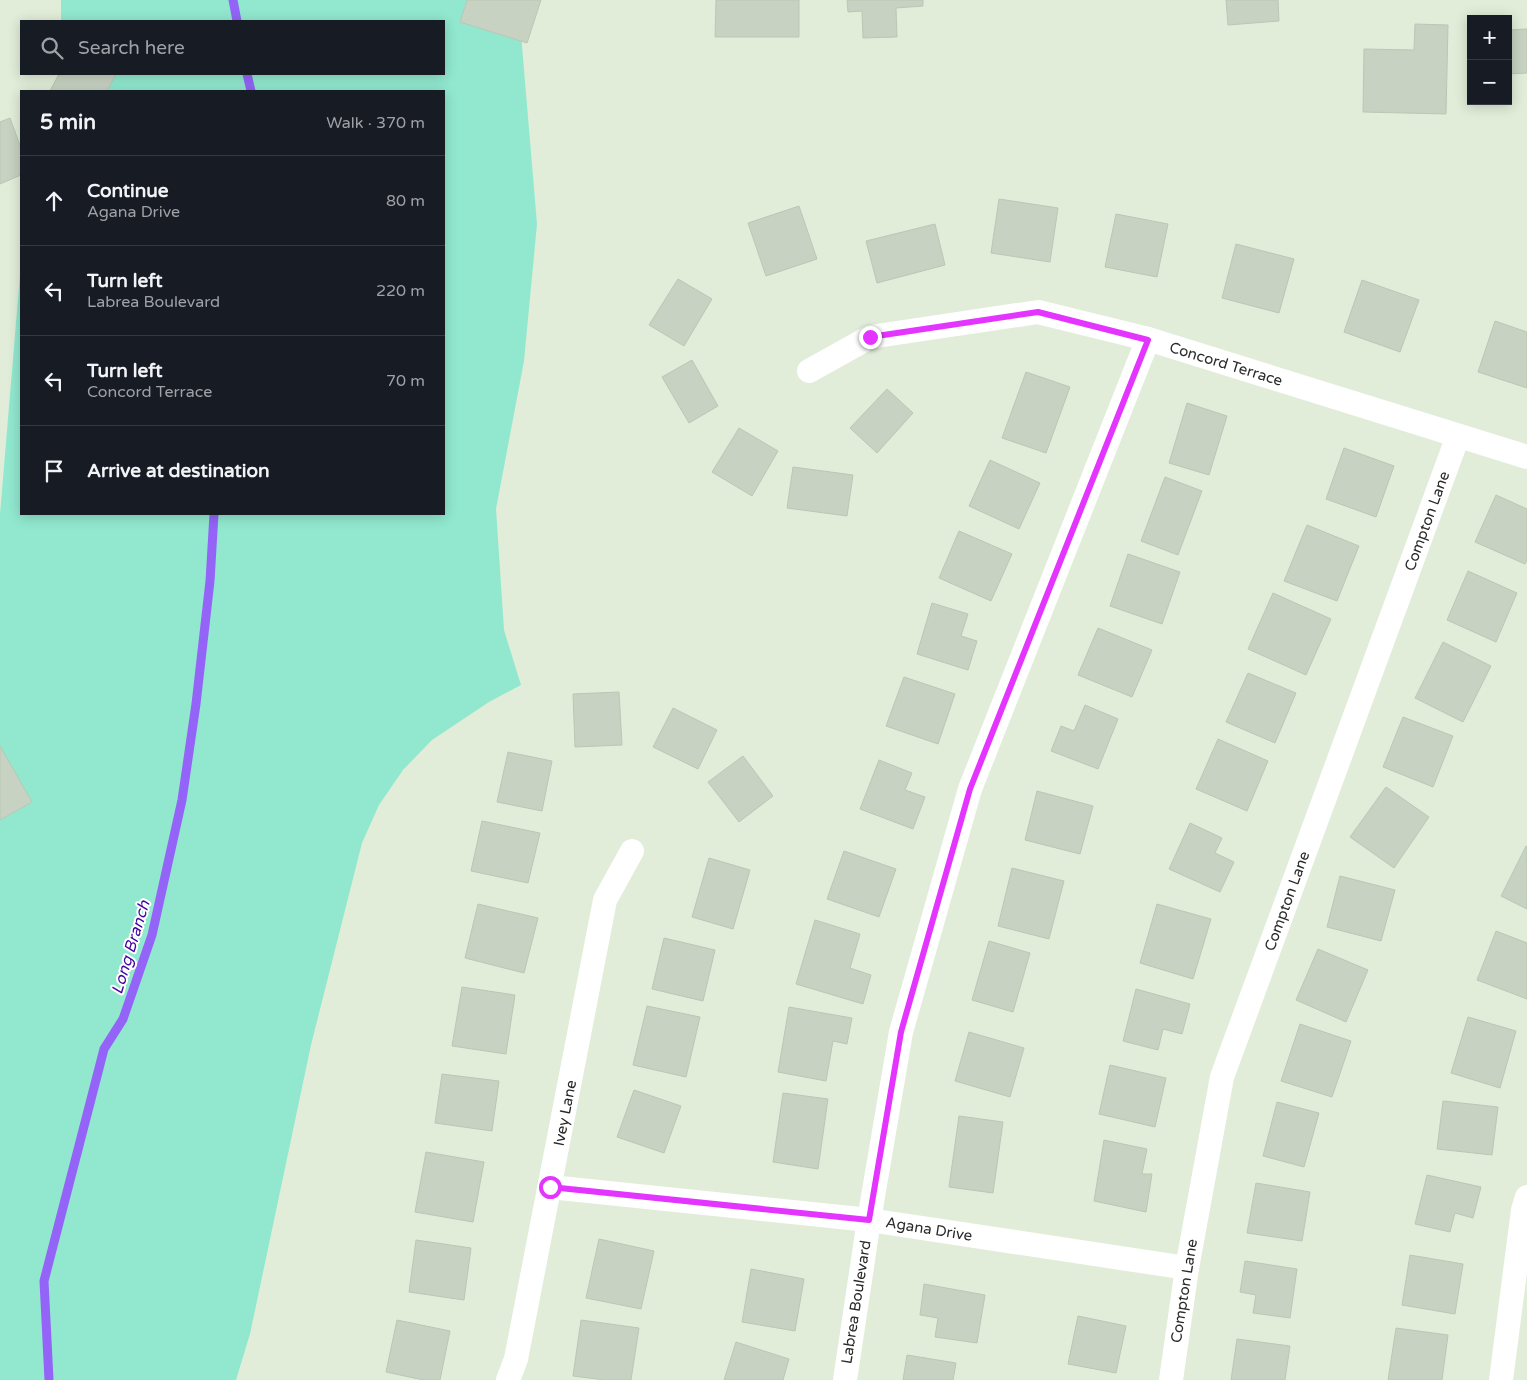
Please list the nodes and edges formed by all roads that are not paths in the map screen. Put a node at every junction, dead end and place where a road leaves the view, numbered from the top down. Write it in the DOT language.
graph roads {
  1 [pos="1148,340"];
  2 [pos="809,371"];
  3 [pos="1458,436"];
  4 [pos="1527,457"];
  5 [pos="632,851"];
  6 [pos="550,1187"];
  7 [pos="1527,1197"];
  8 [pos="869,1220"];
  9 [pos="1187,1268"];
  10 [pos="508,1380"];
  11 [pos="845,1380"];
  12 [pos="1171,1380"];
  13 [pos="1501,1380"];
  1 -- 2 [label="street, Concord Terrace"];
  1 -- 3 [label="street, Concord Terrace"];
  1 -- 8 [label="street, Labrea Boulevard"];
  3 -- 4 [label="street, Concord Terrace"];
  3 -- 9 [label="street, Compton Lane"];
  5 -- 6 [label="street, Ivey Lane"];
  6 -- 8 [label="street, Agana Drive"];
  6 -- 10 [label="street, Ivey Lane"];
  7 -- 13 [label="street"];
  8 -- 9 [label="street, Agana Drive"];
  8 -- 11 [label="street, Labrea Boulevard"];
  9 -- 12 [label="street, Compton Lane"];
}
